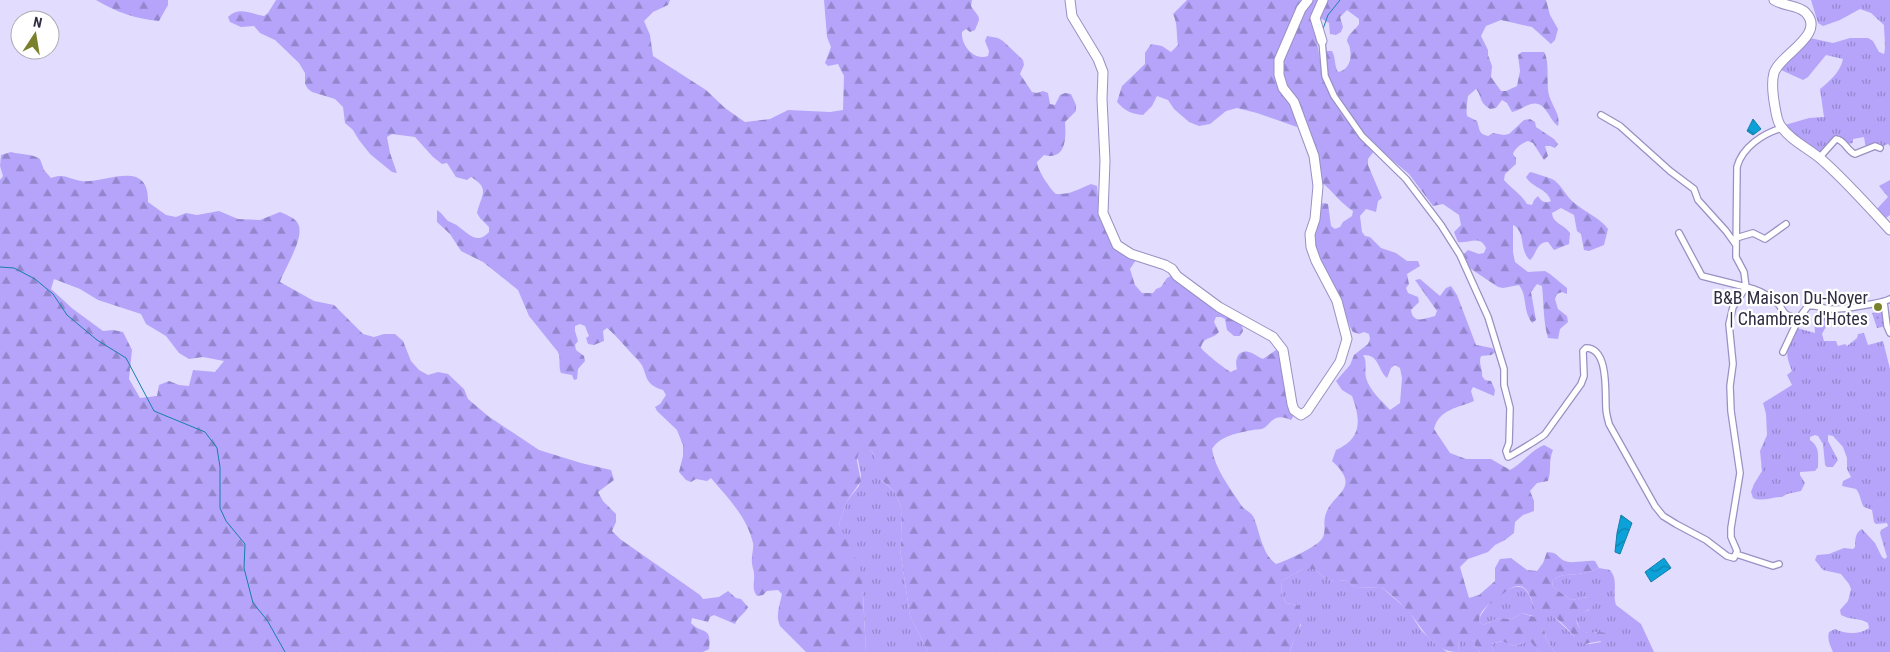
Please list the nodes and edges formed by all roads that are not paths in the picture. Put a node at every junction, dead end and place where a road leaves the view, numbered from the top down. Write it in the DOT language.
graph roads {
  1 [pos="1070,0"];
  2 [pos="1308,0"];
  3 [pos="1323,0"];
  4 [pos="1774,0"];
  5 [pos="1322,41"];
  6 [pos="1601,115"];
  7 [pos="1780,124"];
  8 [pos="1880,148"];
  9 [pos="1819,158"];
  10 [pos="1786,224"];
  11 [pos="1890,230"];
  12 [pos="1679,233"];
  13 [pos="1736,238"];
  14 [pos="1736,245"];
  15 [pos="1746,287"];
  16 [pos="1887,300"];
  17 [pos="1798,318"];
  18 [pos="1890,334"];
  19 [pos="1783,352"];
  20 [pos="1736,554"];
  21 [pos="1779,564"];
  1 -- 2 [label="street"];
  3 -- 5 [label="street"];
  4 -- 7 [label="street"];
  5 -- 20 [label="street"];
  6 -- 14 [label="street"];
  7 -- 9 [label="street"];
  7 -- 13 [label="street"];
  8 -- 9 [label="street"];
  9 -- 11 [label="street"];
  10 -- 13 [label="street"];
  12 -- 15 [label="street"];
  13 -- 14 [label="street"];
  14 -- 15 [label="street"];
  15 -- 17 [label="street"];
  15 -- 20 [label="street"];
  16 -- 17 [label="street"];
  16 -- 18 [label="street"];
  17 -- 19 [label="street"];
  20 -- 21 [label="street"];
}
